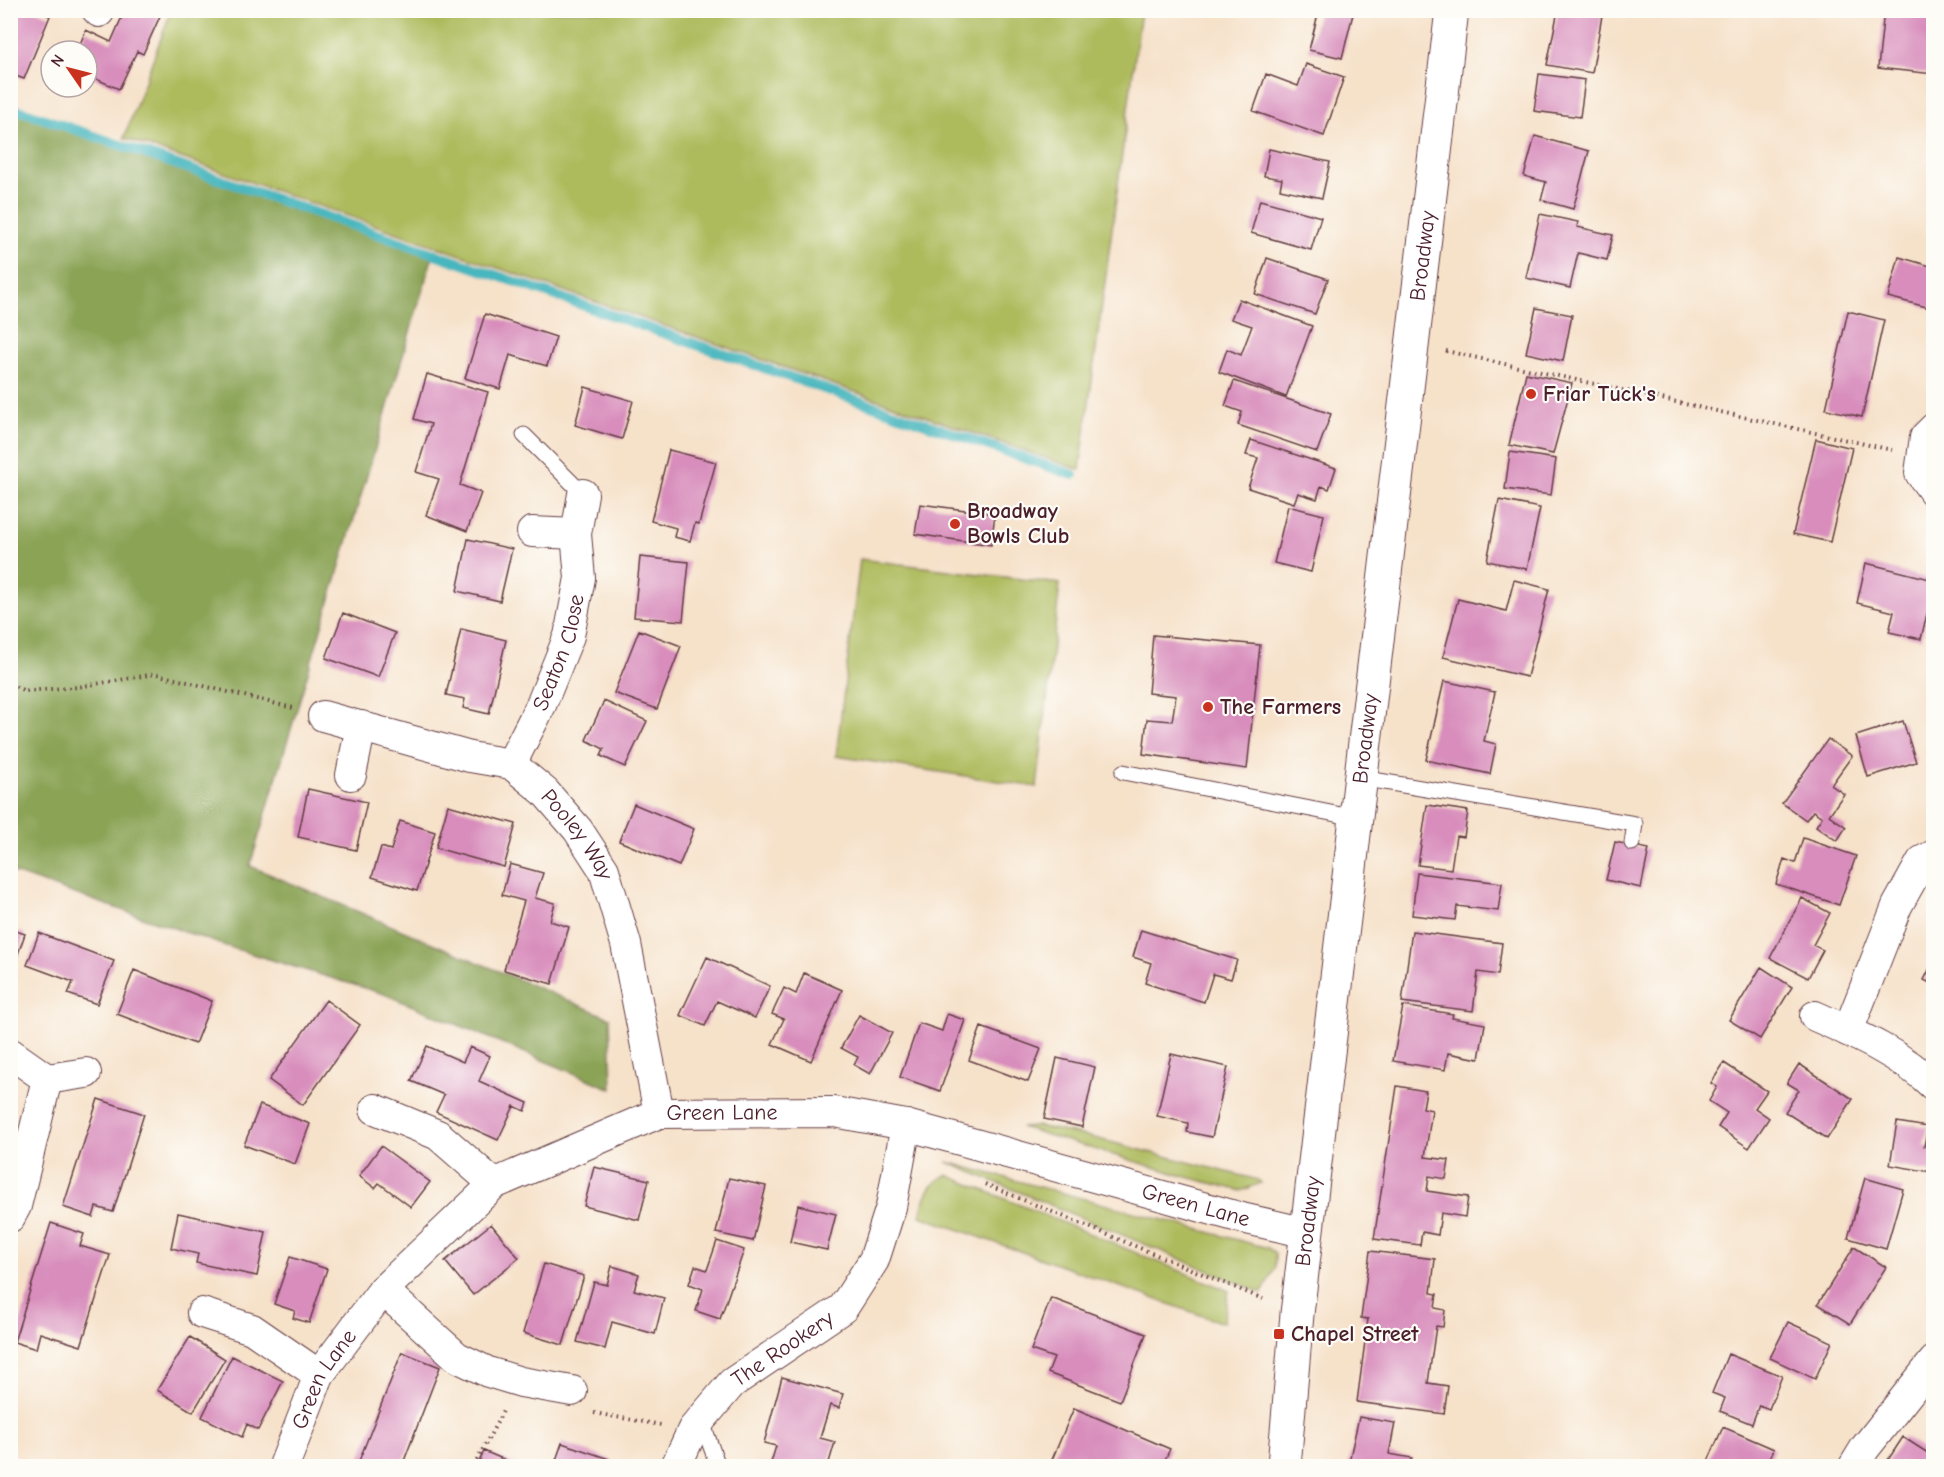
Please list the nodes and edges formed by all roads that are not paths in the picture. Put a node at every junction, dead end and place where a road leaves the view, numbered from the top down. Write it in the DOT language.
graph roads {
  1 [pos="1452,10"];
  2 [pos="1934,428"];
  3 [pos="524,435"];
  4 [pos="1934,492"];
  5 [pos="583,494"];
  6 [pos="532,532"];
  7 [pos="576,534"];
  8 [pos="323,716"];
  9 [pos="361,726"];
  10 [pos="511,764"];
  11 [pos="1123,772"];
  12 [pos="351,775"];
  13 [pos="1361,778"];
  14 [pos="1356,818"];
  15 [pos="1632,843"];
  16 [pos="1934,855"];
  17 [pos="1815,1016"];
  18 [pos="1848,1031"];
  19 [pos="10,1053"];
  20 [pos="86,1073"];
  21 [pos="47,1079"];
  22 [pos="1934,1086"];
  23 [pos="375,1109"];
  24 [pos="658,1113"];
  25 [pos="906,1125"];
  26 [pos="494,1184"];
  27 [pos="10,1217"];
  28 [pos="1307,1233"];
  29 [pos="382,1290"];
  30 [pos="202,1313"];
  31 [pos="1934,1362"];
  32 [pos="319,1375"];
  33 [pos="572,1391"];
  34 [pos="696,1426"];
  35 [pos="284,1467"];
  36 [pos="676,1467"];
  37 [pos="718,1467"];
  38 [pos="1284,1467"];
  39 [pos="1854,1467"];
  1 -- 13 [label="main road, Broadway"];
  2 -- 4 [label="street"];
  3 -- 5 [label="lane"];
  5 -- 7 [label="street, Seaton Close"];
  6 -- 7 [label="street"];
  7 -- 10 [label="street, Seaton Close"];
  8 -- 9 [label="street, Pooley Way"];
  9 -- 10 [label="street, Pooley Way"];
  9 -- 12 [label="street"];
  10 -- 24 [label="street, Pooley Way"];
  11 -- 14 [label="lane"];
  13 -- 14 [label="main road, Broadway"];
  13 -- 15 [label="lane"];
  14 -- 28 [label="main road, Broadway"];
  16 -- 18 [label="street"];
  17 -- 18 [label="street"];
  18 -- 22 [label="street"];
  19 -- 21 [label="street"];
  20 -- 21 [label="street"];
  21 -- 27 [label="street"];
  23 -- 26 [label="street"];
  24 -- 25 [label="street, Green Lane"];
  24 -- 26 [label="street, Green Lane"];
  25 -- 28 [label="street, Green Lane"];
  25 -- 34 [label="street, The Rookery"];
  26 -- 29 [label="street, Green Lane"];
  28 -- 38 [label="main road, Broadway"];
  29 -- 32 [label="street, Green Lane"];
  29 -- 33 [label="street"];
  30 -- 32 [label="street"];
  31 -- 39 [label="street"];
  32 -- 35 [label="street, Green Lane"];
  34 -- 36 [label="street, The Rookery"];
  34 -- 37 [label="lane"];
}
